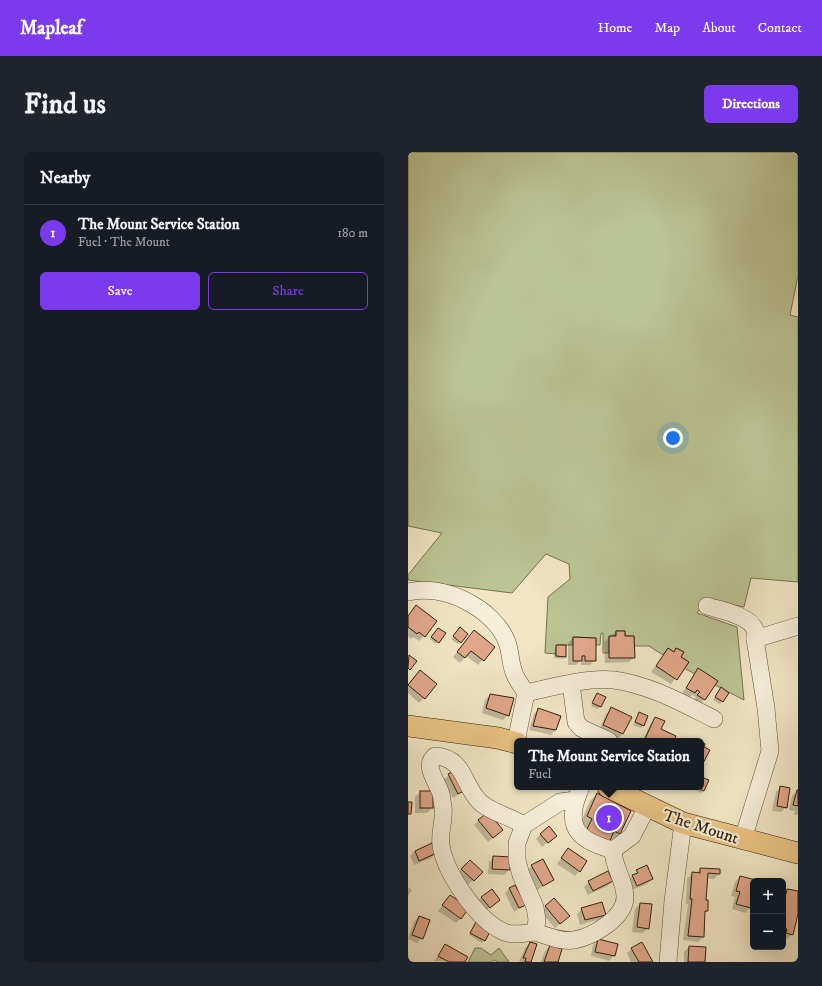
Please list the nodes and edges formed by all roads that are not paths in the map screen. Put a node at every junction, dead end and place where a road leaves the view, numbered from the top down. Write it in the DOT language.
graph roads {
  1 [pos="408,592"];
  2 [pos="706,606"];
  3 [pos="798,626"];
  4 [pos="755,639"];
  5 [pos="571,684"];
  6 [pos="526,693"];
  7 [pos="714,719"];
  8 [pos="408,726"];
  9 [pos="517,738"];
  10 [pos="602,738"];
  11 [pos="514,742"];
  12 [pos="614,790"];
  13 [pos="578,794"];
  14 [pos="647,807"];
  15 [pos="683,823"];
  16 [pos="524,825"];
  17 [pos="743,839"];
  18 [pos="613,850"];
  19 [pos="798,853"];
  20 [pos="535,932"];
  21 [pos="668,962"];
  1 -- 6 [label="street"];
  2 -- 4 [label="street"];
  3 -- 4 [label="street"];
  4 -- 17 [label="street"];
  5 -- 6 [label="street"];
  5 -- 7 [label="street"];
  5 -- 10 [label="street"];
  6 -- 9 [label="street"];
  8 -- 11 [label="main road"];
  12 -- 14 [label="main road, The Mount"];
  13 -- 16 [label="street"];
  13 -- 18 [label="street"];
  14 -- 15 [label="main road, The Mount"];
  14 -- 18 [label="street"];
  15 -- 17 [label="main road, The Mount"];
  15 -- 21 [label="street"];
  16 -- 20 [label="street"];
  16 -- 20 [label="street"];
  17 -- 19 [label="main road, The Mount"];
  18 -- 20 [label="street"];
}
